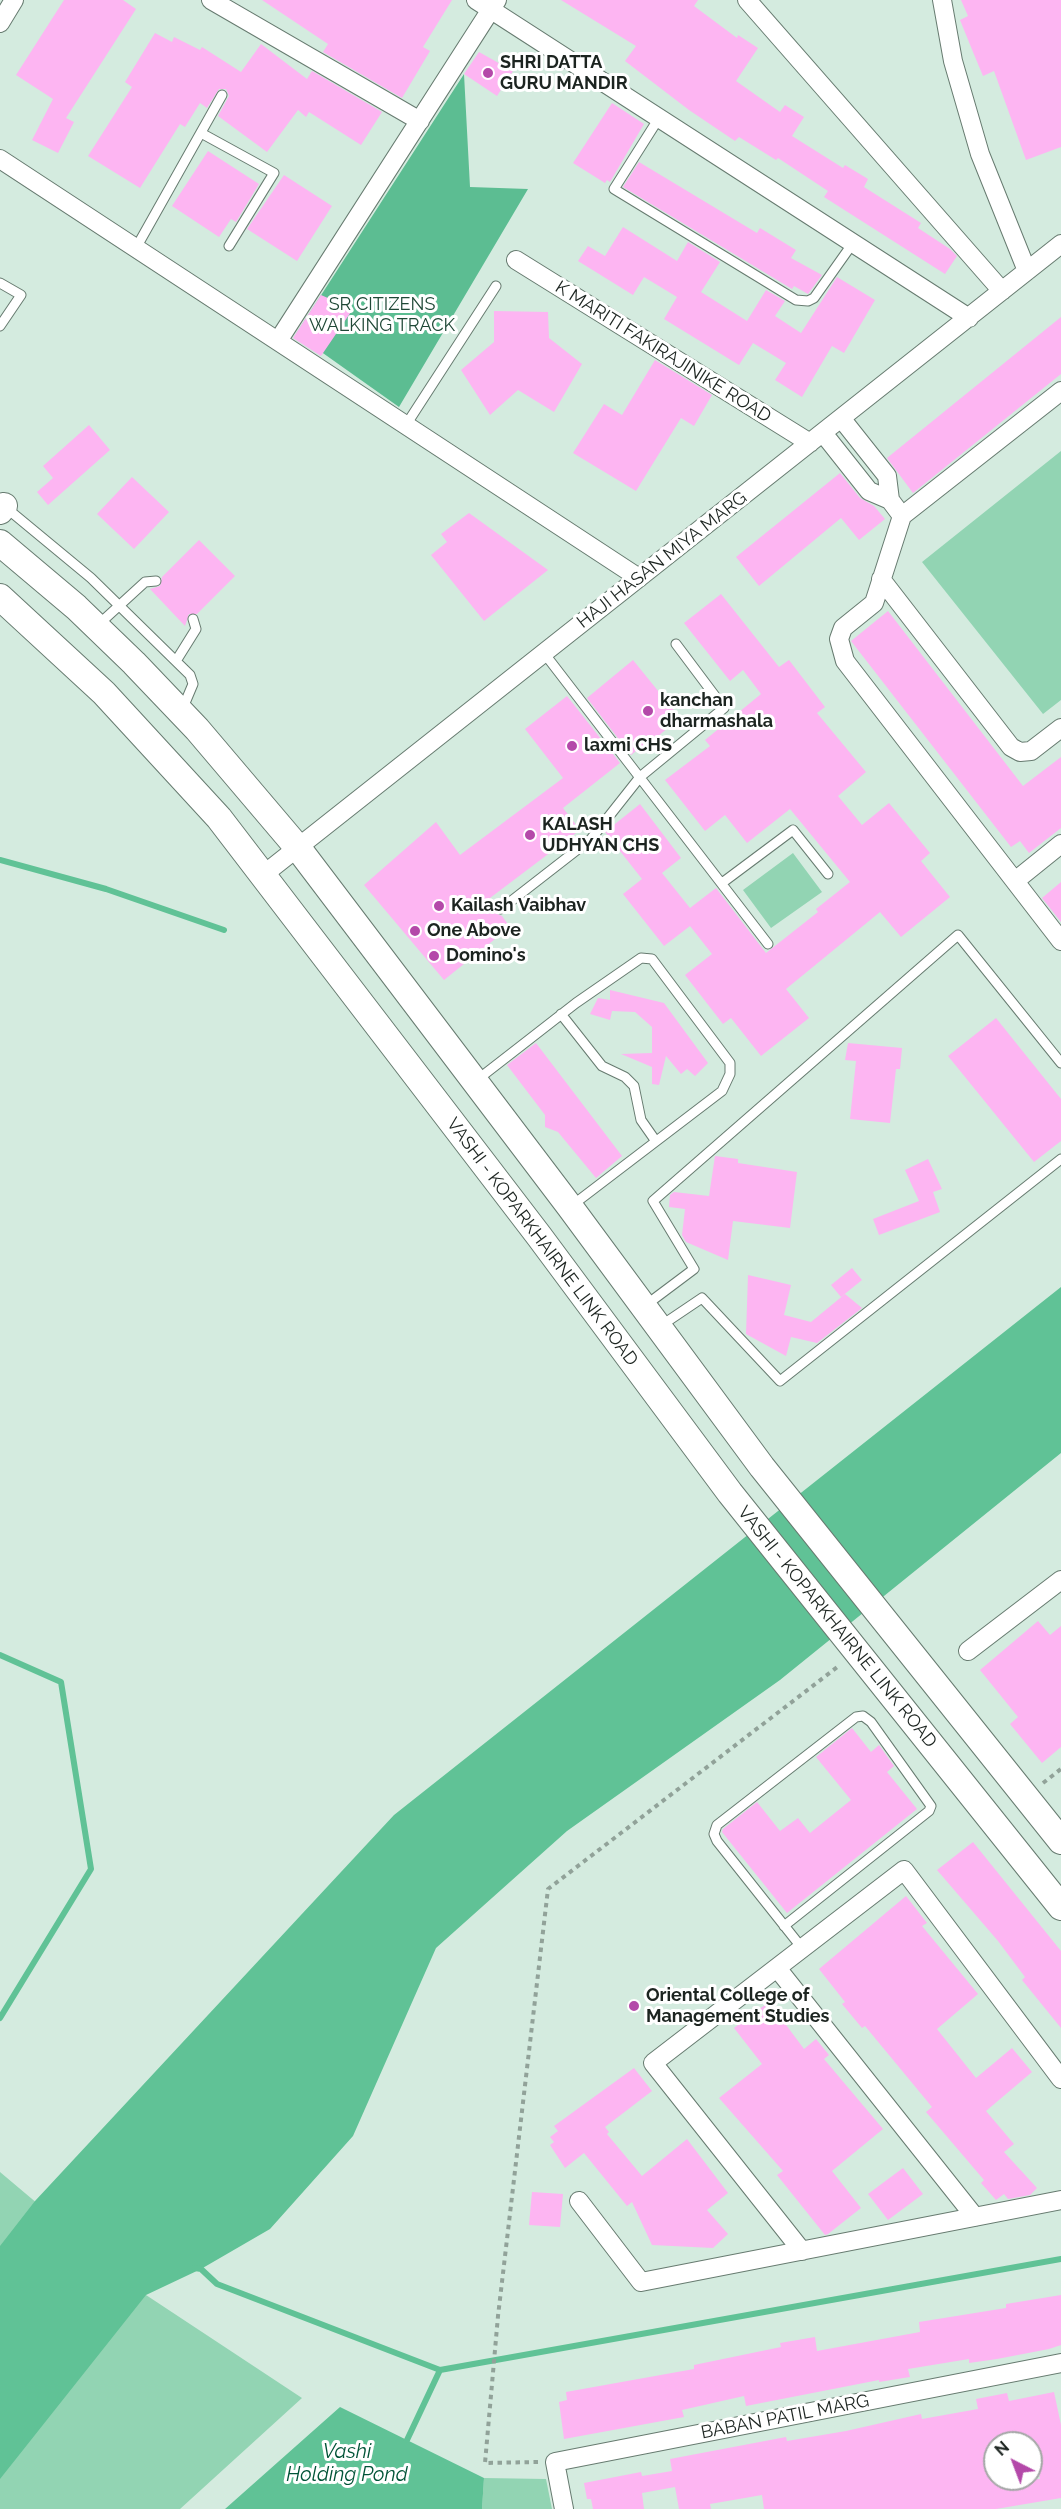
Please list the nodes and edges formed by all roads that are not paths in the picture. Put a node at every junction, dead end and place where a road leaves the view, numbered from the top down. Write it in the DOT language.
graph roads {
  1 [pos="14,0"];
  2 [pos="211,0"];
  3 [pos="747,0"];
  4 [pos="942,0"];
  5 [pos="488,3"];
  6 [pos="0,23"];
  7 [pos="222,95"];
  8 [pos="659,118"];
  9 [pos="420,121"];
  10 [pos="201,133"];
  11 [pos="0,159"];
  12 [pos="853,243"];
  13 [pos="1061,244"];
  14 [pos="229,246"];
  15 [pos="136,248"];
  16 [pos="516,260"];
  17 [pos="1027,271"];
  18 [pos="0,283"];
  19 [pos="496,286"];
  20 [pos="1002,291"];
  21 [pos="969,318"];
  22 [pos="0,326"];
  23 [pos="278,341"];
  24 [pos="1061,391"];
  25 [pos="841,418"];
  26 [pos="406,425"];
  27 [pos="816,438"];
  28 [pos="890,500"];
  29 [pos="1,506"];
  30 [pos="902,516"];
  31 [pos="0,543"];
  32 [pos="639,578"];
  33 [pos="881,579"];
  34 [pos="156,581"];
  35 [pos="0,597"];
  36 [pos="119,605"];
  37 [pos="194,619"];
  38 [pos="96,627"];
  39 [pos="676,644"];
  40 [pos="544,653"];
  41 [pos="176,661"];
  42 [pos="181,712"];
  43 [pos="1061,728"];
  44 [pos="640,777"];
  45 [pos="1061,844"];
  46 [pos="298,848"];
  47 [pos="828,874"];
  48 [pos="263,876"];
  49 [pos="1015,881"];
  50 [pos="722,883"];
  51 [pos="501,909"];
  52 [pos="1061,941"];
  53 [pos="768,944"];
  54 [pos="561,1014"];
  55 [pos="1061,1063"];
  56 [pos="475,1082"];
  57 [pos="655,1140"];
  58 [pos="1061,1159"];
  59 [pos="570,1207"];
  60 [pos="644,1307"];
  61 [pos="659,1327"];
  62 [pos="1061,1580"];
  63 [pos="968,1651"];
  64 [pos="1061,1841"];
  65 [pos="1061,1907"];
  66 [pos="784,1926"];
  67 [pos="802,1948"];
  68 [pos="777,1968"];
  69 [pos="1061,2079"];
  70 [pos="1061,2200"];
  71 [pos="579,2201"];
  72 [pos="975,2217"];
  73 [pos="802,2251"];
  74 [pos="1061,2363"];
  75 [pos="564,2509"];
  1 -- 6 [label="street"];
  2 -- 9 [label="street"];
  3 -- 20 [label="street"];
  4 -- 17 [label="street"];
  5 -- 8 [label="street"];
  5 -- 9 [label="street"];
  7 -- 10 [label="lane"];
  8 -- 12 [label="street"];
  8 -- 12 [label="lane"];
  9 -- 23 [label="street"];
  10 -- 14 [label="lane"];
  10 -- 15 [label="lane"];
  11 -- 15 [label="street"];
  12 -- 21 [label="street"];
  13 -- 17 [label="street, HAJI HASAN MIYA MARG"];
  15 -- 23 [label="street"];
  16 -- 27 [label="street, K MARITI FAKIRAJINIKE ROAD"];
  17 -- 20 [label="street, HAJI HASAN MIYA MARG"];
  18 -- 22 [label="lane"];
  19 -- 26 [label="lane"];
  20 -- 21 [label="street, HAJI HASAN MIYA MARG"];
  21 -- 25 [label="street, HAJI HASAN MIYA MARG"];
  23 -- 26 [label="street"];
  24 -- 30 [label="street"];
  25 -- 27 [label="street, HAJI HASAN MIYA MARG"];
  25 -- 28 [label="street"];
  26 -- 32 [label="street"];
  27 -- 28 [label="street, K MARITI FAKIRAJINIKE ROAD"];
  27 -- 32 [label="street, HAJI HASAN MIYA MARG"];
  28 -- 30 [label="street"];
  29 -- 36 [label="lane"];
  30 -- 33 [label="street"];
  31 -- 38 [label="main road"];
  32 -- 40 [label="street, HAJI HASAN MIYA MARG"];
  33 -- 43 [label="street"];
  33 -- 49 [label="street"];
  34 -- 36 [label="lane"];
  35 -- 48 [label="main road, VASHI - KOPARKHAIRNE LINK ROAD"];
  36 -- 38 [label="lane"];
  36 -- 41 [label="lane"];
  37 -- 41 [label="lane"];
  38 -- 42 [label="main road"];
  39 -- 44 [label="lane"];
  40 -- 44 [label="lane"];
  40 -- 46 [label="street, HAJI HASAN MIYA MARG"];
  41 -- 42 [label="lane"];
  42 -- 46 [label="main road"];
  44 -- 50 [label="lane"];
  44 -- 51 [label="lane"];
  45 -- 49 [label="street"];
  46 -- 48 [label="street, HAJI HASAN MIYA MARG"];
  46 -- 56 [label="main road"];
  47 -- 50 [label="lane"];
  48 -- 65 [label="main road, VASHI - KOPARKHAIRNE LINK ROAD"];
  49 -- 52 [label="street"];
  50 -- 53 [label="lane"];
  54 -- 56 [label="lane"];
  54 -- 57 [label="lane"];
  54 -- 57 [label="lane"];
  55 -- 60 [label="lane"];
  56 -- 59 [label="main road"];
  57 -- 59 [label="lane"];
  58 -- 61 [label="lane"];
  59 -- 60 [label="main road"];
  60 -- 61 [label="main road"];
  61 -- 64 [label="main road"];
  62 -- 63 [label="street"];
  66 -- 66 [label="lane"];
  66 -- 67 [label="lane"];
  67 -- 68 [label="street"];
  67 -- 69 [label="street"];
  68 -- 72 [label="street"];
  68 -- 73 [label="street"];
  70 -- 72 [label="street"];
  71 -- 73 [label="street"];
  72 -- 73 [label="street"];
  74 -- 75 [label="street, BABAN PATIL MARG"];
}
